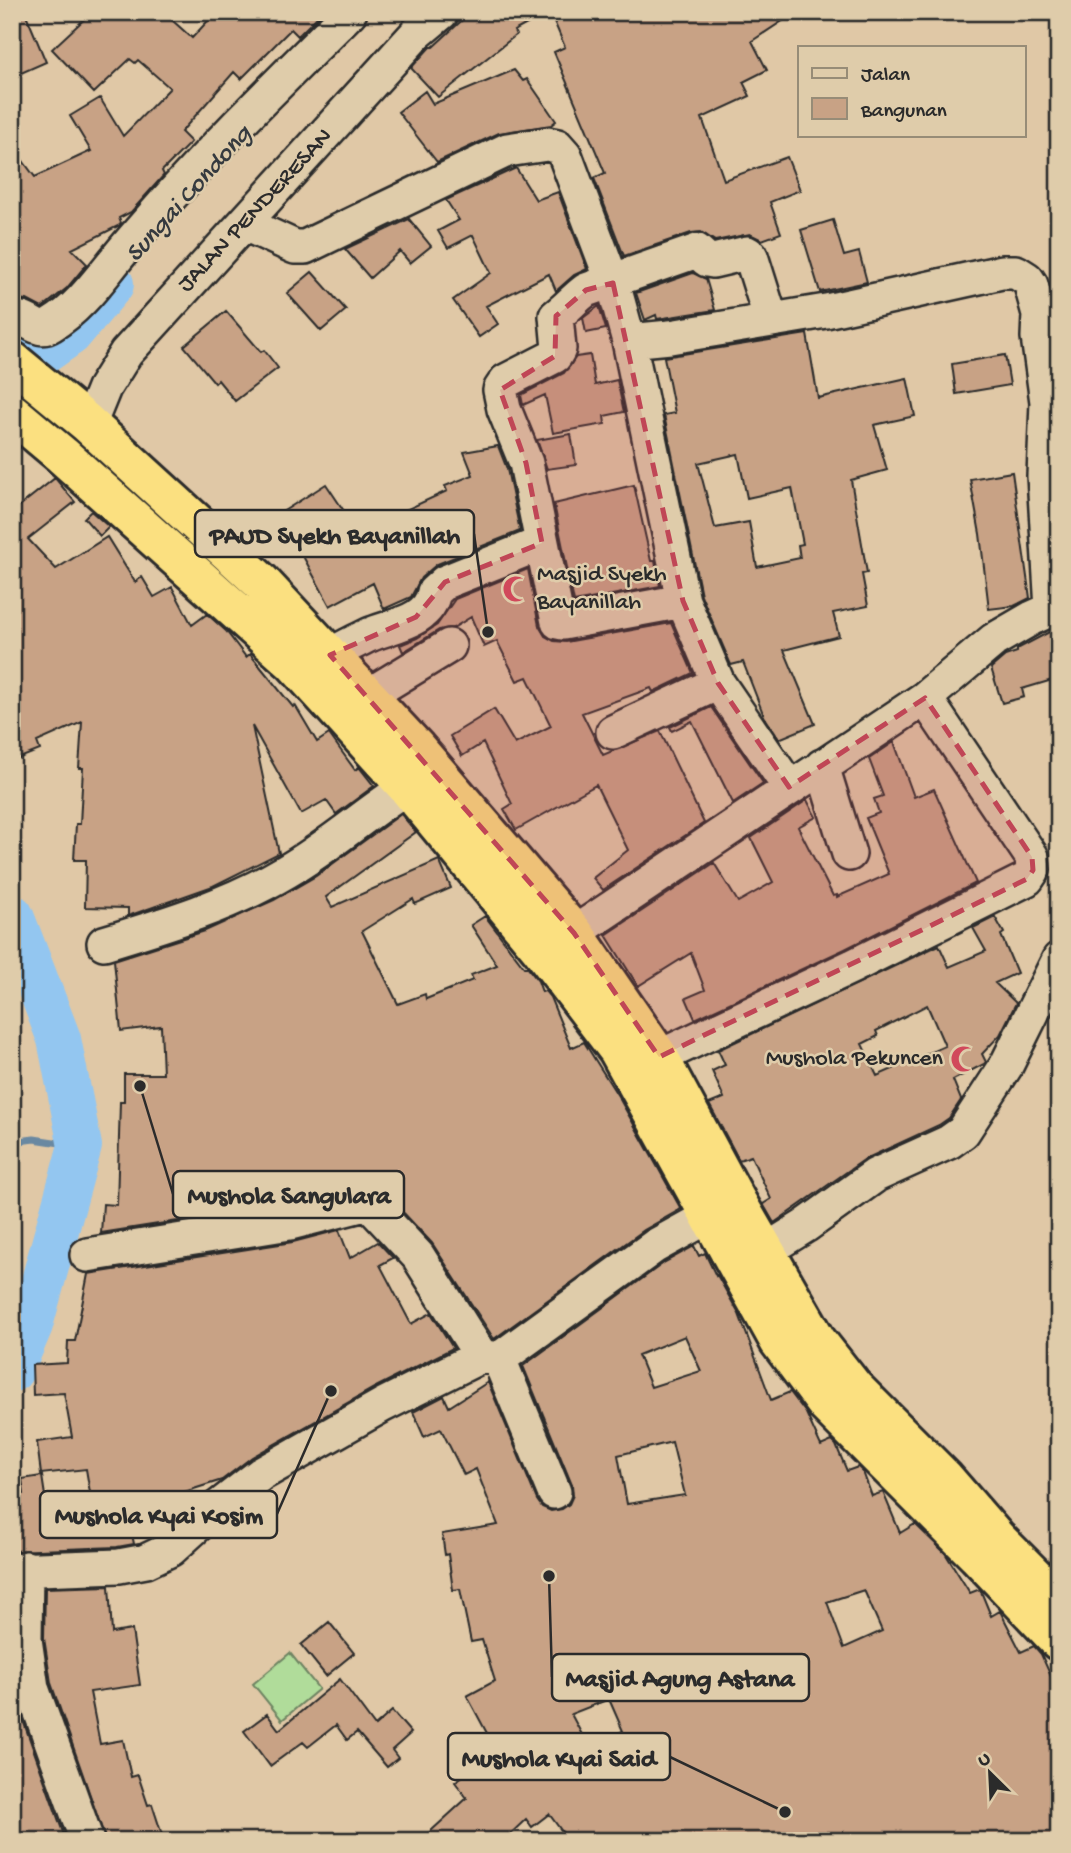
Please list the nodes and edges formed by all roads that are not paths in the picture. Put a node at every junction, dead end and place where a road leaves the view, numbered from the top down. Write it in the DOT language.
graph roads {
  1 [pos="350,12"];
  2 [pos="442,12"];
  3 [pos="245,224"];
  4 [pos="613,282"];
  5 [pos="12,319"];
  6 [pos="771,320"];
  7 [pos="629,341"];
  8 [pos="12,361"];
  9 [pos="12,413"];
  10 [pos="88,423"];
  11 [pos="542,543"];
  12 [pos="683,601"];
  13 [pos="1055,610"];
  14 [pos="449,646"];
  15 [pos="330,655"];
  16 [pos="718,683"];
  17 [pos="367,696"];
  18 [pos="925,698"];
  19 [pos="613,732"];
  20 [pos="822,766"];
  21 [pos="421,778"];
  22 [pos="789,788"];
  23 [pos="849,854"];
  24 [pos="574,933"];
  25 [pos="104,943"];
  26 [pos="1059,959"];
  27 [pos="659,1057"];
  28 [pos="711,1216"];
  29 [pos="765,1251"];
  30 [pos="87,1255"];
  31 [pos="490,1358"];
  32 [pos="554,1492"];
  33 [pos="987,1546"];
  34 [pos="19,1569"];
  35 [pos="1059,1601"];
  36 [pos="1059,1641"];
  37 [pos="87,1841"];
  1 -- 5 [label="street"];
  2 -- 3 [label="street, JALAN PENDERESAN"];
  3 -- 4 [label="street"];
  3 -- 10 [label="street, JALAN PENDERESAN"];
  4 -- 6 [label="street"];
  4 -- 7 [label="street"];
  4 -- 11 [label="street"];
  6 -- 7 [label="street"];
  6 -- 13 [label="street"];
  7 -- 12 [label="street"];
  8 -- 10 [label="highway"];
  9 -- 21 [label="highway"];
  10 -- 15 [label="highway"];
  11 -- 12 [label="street"];
  11 -- 15 [label="street"];
  12 -- 16 [label="street"];
  13 -- 18 [label="street"];
  14 -- 17 [label="street"];
  15 -- 17 [label="highway"];
  16 -- 19 [label="street"];
  16 -- 22 [label="street"];
  17 -- 21 [label="highway"];
  18 -- 20 [label="street"];
  18 -- 27 [label="street"];
  20 -- 22 [label="street"];
  20 -- 23 [label="street"];
  21 -- 24 [label="highway"];
  21 -- 25 [label="street"];
  21 -- 28 [label="highway"];
  22 -- 24 [label="street"];
  24 -- 27 [label="highway"];
  26 -- 29 [label="street"];
  27 -- 29 [label="highway"];
  28 -- 31 [label="street"];
  28 -- 33 [label="highway"];
  29 -- 33 [label="highway"];
  30 -- 31 [label="street"];
  31 -- 32 [label="street"];
  31 -- 34 [label="street"];
  33 -- 35 [label="highway"];
  33 -- 36 [label="highway"];
  34 -- 37 [label="street"];
}
